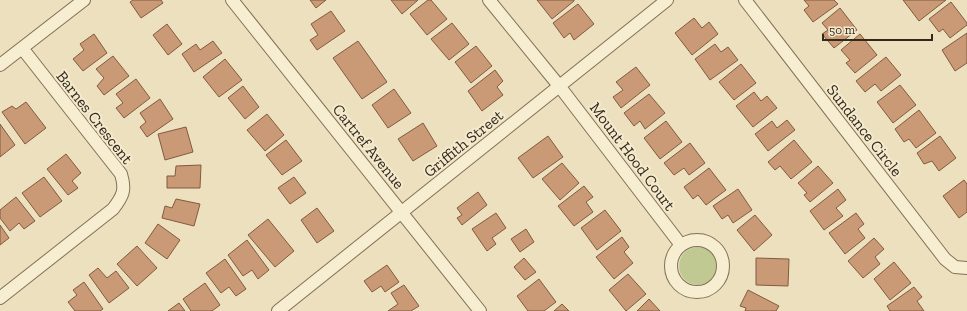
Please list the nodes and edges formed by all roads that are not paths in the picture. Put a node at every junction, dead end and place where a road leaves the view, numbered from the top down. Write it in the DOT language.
graph roads {
  1 [pos="84,0"];
  2 [pos="232,0"];
  3 [pos="489,0"];
  4 [pos="667,0"];
  5 [pos="745,0"];
  6 [pos="22,48"];
  7 [pos="0,65"];
  8 [pos="560,87"];
  9 [pos="402,213"];
  10 [pos="681,245"];
  11 [pos="967,268"];
  12 [pos="0,298"];
  13 [pos="278,311"];
  14 [pos="480,311"];
  1 -- 6 [label="street"];
  2 -- 9 [label="street, Cartref Avenue"];
  3 -- 8 [label="street, Mount Hood Court"];
  4 -- 8 [label="street, Griffith Street"];
  5 -- 11 [label="street, Sundance Circle"];
  6 -- 7 [label="street"];
  6 -- 12 [label="street, Barnes Crescent"];
  8 -- 9 [label="street, Griffith Street"];
  8 -- 10 [label="street, Mount Hood Court"];
  9 -- 13 [label="street, Griffith Street"];
  9 -- 14 [label="street, Cartref Avenue"];
  10 -- 10 [label="street"];
}
